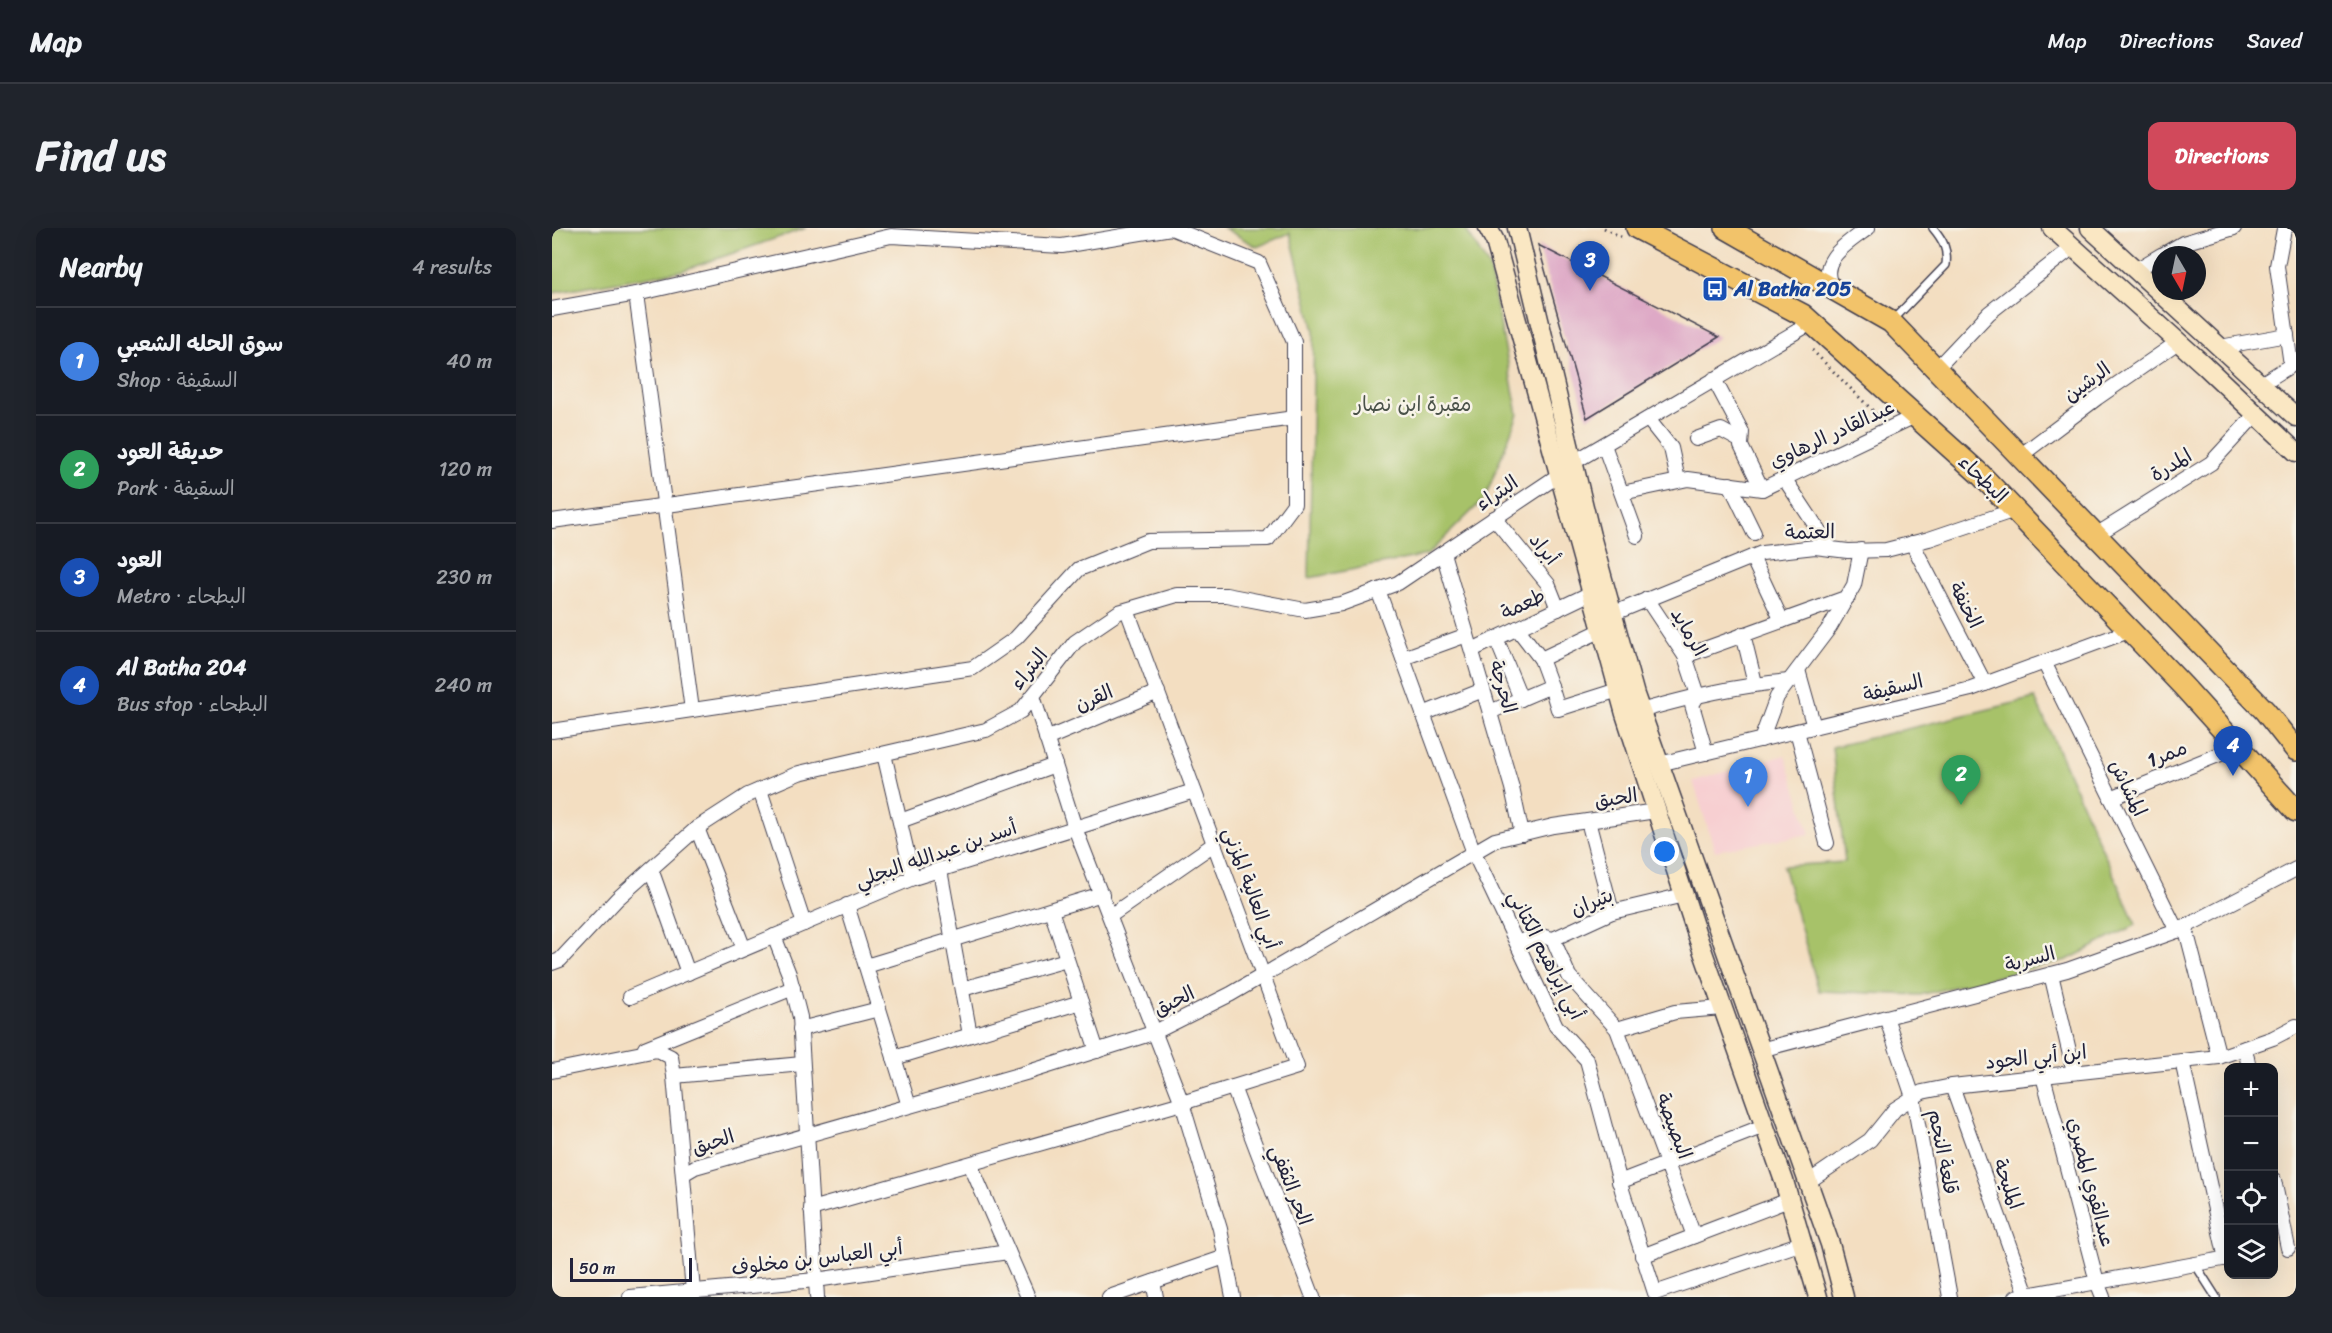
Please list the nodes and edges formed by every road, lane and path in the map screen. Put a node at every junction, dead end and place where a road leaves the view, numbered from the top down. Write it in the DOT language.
graph roads {
  1 [pos="1488,228"];
  2 [pos="1637,228"];
  3 [pos="1726,228"];
  4 [pos="1868,228"];
  5 [pos="1933,228"];
  6 [pos="2052,228"];
  7 [pos="2090,228"];
  8 [pos="2234,228"];
  9 [pos="2282,228"];
  10 [pos="1520,233"];
  11 [pos="2177,246"];
  12 [pos="2073,247"];
  13 [pos="2152,260"];
  14 [pos="2136,270"];
  15 [pos="1835,291"];
  16 [pos="636,294"];
  17 [pos="552,309"];
  18 [pos="1891,322"];
  19 [pos="1803,327"];
  20 [pos="2287,335"];
  21 [pos="2178,342"];
  22 [pos="2220,347"];
  23 [pos="2294,364"];
  24 [pos="1936,369"];
  25 [pos="1714,379"];
  26 [pos="2261,384"];
  27 [pos="2256,414"];
  28 [pos="1915,416"];
  29 [pos="2296,417"];
  30 [pos="1294,418"];
  31 [pos="1647,419"];
  32 [pos="1889,428"];
  33 [pos="1696,439"];
  34 [pos="1741,441"];
  35 [pos="1604,444"];
  36 [pos="2296,452"];
  37 [pos="2020,456"];
  38 [pos="1574,462"];
  39 [pos="1559,475"];
  40 [pos="1784,478"];
  41 [pos="1678,480"];
  42 [pos="1730,484"];
  43 [pos="1762,489"];
  44 [pos="1622,493"];
  45 [pos="665,505"];
  46 [pos="2015,510"];
  47 [pos="1494,519"];
  48 [pos="552,521"];
  49 [pos="1754,534"];
  50 [pos="2096,535"];
  51 [pos="1637,536"];
  52 [pos="1912,543"];
  53 [pos="1831,549"];
  54 [pos="1861,550"];
  55 [pos="1443,553"];
  56 [pos="1752,557"];
  57 [pos="1378,590"];
  58 [pos="1591,593"];
  59 [pos="1848,597"];
  60 [pos="1647,599"];
  61 [pos="1558,609"];
  62 [pos="1127,610"];
  63 [pos="1612,614"];
  64 [pos="1782,621"];
  65 [pos="1517,628"];
  66 [pos="1602,630"];
  67 [pos="2130,630"];
  68 [pos="1743,634"];
  69 [pos="1467,635"];
  70 [pos="1496,638"];
  71 [pos="1472,650"];
  72 [pos="1685,657"];
  73 [pos="1403,658"];
  74 [pos="1540,659"];
  75 [pos="2044,662"];
  76 [pos="1794,675"];
  77 [pos="1755,683"];
  78 [pos="1985,684"];
  79 [pos="1551,686"];
  80 [pos="1483,690"];
  81 [pos="1618,690"];
  82 [pos="1158,692"];
  83 [pos="1698,695"];
  84 [pos="1033,696"];
  85 [pos="1521,699"];
  86 [pos="692,711"];
  87 [pos="1640,711"];
  88 [pos="2265,711"];
  89 [pos="1490,712"];
  90 [pos="1424,714"];
  91 [pos="1814,727"];
  92 [pos="552,731"];
  93 [pos="1797,731"];
  94 [pos="1046,739"];
  95 [pos="1761,740"];
  96 [pos="2296,745"];
  97 [pos="2238,747"];
  98 [pos="2296,750"];
  99 [pos="1706,753"];
  100 [pos="884,754"];
  101 [pos="1659,764"];
  102 [pos="1055,765"];
  103 [pos="760,790"];
  104 [pos="1194,791"];
  105 [pos="2279,793"];
  106 [pos="2111,798"];
  107 [pos="1656,811"];
  108 [pos="2296,811"];
  109 [pos="2296,820"];
  110 [pos="900,821"];
  111 [pos="1587,821"];
  112 [pos="697,828"];
  113 [pos="1075,828"];
  114 [pos="1522,834"];
  115 [pos="1827,843"];
  116 [pos="1214,844"];
  117 [pos="1474,853"];
  118 [pos="651,869"];
  119 [pos="2296,869"];
  120 [pos="940,870"];
  121 [pos="913,878"];
  122 [pos="1102,894"];
  123 [pos="1684,895"];
  124 [pos="847,905"];
  125 [pos="1051,910"];
  126 [pos="1612,912"];
  127 [pos="1110,916"];
  128 [pos="804,924"];
  129 [pos="2181,928"];
  130 [pos="774,936"];
  131 [pos="1553,939"];
  132 [pos="952,940"];
  133 [pos="1517,943"];
  134 [pos="744,949"];
  135 [pos="1067,960"];
  136 [pos="552,963"];
  137 [pos="866,966"];
  138 [pos="688,973"];
  139 [pos="2051,974"];
  140 [pos="1263,976"];
  141 [pos="793,988"];
  142 [pos="962,989"];
  143 [pos="630,997"];
  144 [pos="1081,1002"];
  145 [pos="1722,1008"];
  146 [pos="879,1009"];
  147 [pos="1886,1017"];
  148 [pos="2296,1026"];
  149 [pos="800,1029"];
  150 [pos="1617,1029"];
  151 [pos="1153,1033"];
  152 [pos="970,1035"];
  153 [pos="2245,1048"];
  154 [pos="1760,1050"];
  155 [pos="1097,1051"];
  156 [pos="627,1056"];
  157 [pos="2219,1057"];
  158 [pos="894,1058"];
  159 [pos="2182,1061"];
  160 [pos="2248,1063"];
  161 [pos="802,1064"];
  162 [pos="552,1071"];
  163 [pos="2074,1072"];
  164 [pos="674,1076"];
  165 [pos="2043,1076"];
  166 [pos="1952,1086"];
  167 [pos="1233,1087"];
  168 [pos="1913,1097"];
  169 [pos="1182,1104"];
  170 [pos="909,1106"];
  171 [pos="1764,1126"];
  172 [pos="806,1135"];
  173 [pos="1667,1163"];
  174 [pos="970,1164"];
  175 [pos="683,1174"];
  176 [pos="1619,1182"];
  177 [pos="1808,1182"];
  178 [pos="2278,1195"];
  179 [pos="1789,1200"];
  180 [pos="811,1209"];
  181 [pos="1694,1236"];
  182 [pos="1802,1243"];
  183 [pos="2224,1245"];
  184 [pos="2292,1248"];
  185 [pos="1008,1252"];
  186 [pos="1642,1256"];
  187 [pos="1225,1257"];
  188 [pos="2224,1259"];
  189 [pos="2195,1264"];
  190 [pos="816,1280"];
  191 [pos="1153,1282"];
  192 [pos="2097,1282"];
  193 [pos="701,1293"];
  194 [pos="2021,1296"];
  195 [pos="630,1297"];
  196 [pos="817,1297"];
  197 [pos="1029,1297"];
  198 [pos="1109,1297"];
  199 [pos="1156,1297"];
  200 [pos="1233,1297"];
  201 [pos="1313,1297"];
  202 [pos="1818,1297"];
  203 [pos="1844,1297"];
  204 [pos="1950,1297"];
  205 [pos="2103,1297"];
  206 [pos="2216,1297"];
  1 -- 39 [label="street"];
  2 -- 19 [label="main road, البطحاء"];
  3 -- 15 [label="main road"];
  4 -- 15 [label="street"];
  5 -- 18 [label="lane"];
  6 -- 12 [label="street"];
  7 -- 14 [label="street"];
  8 -- 11 [label="street"];
  9 -- 20 [label="street"];
  10 -- 38 [label="street"];
  12 -- 21 [label="street"];
  12 -- 24 [label="street"];
  13 -- 14 [label="street"];
  14 -- 22 [label="street"];
  15 -- 18 [label="main road"];
  16 -- 17 [label="street"];
  16 -- 30 [label="street"];
  16 -- 45 [label="street"];
  18 -- 24 [label="main road"];
  19 -- 25 [label="street"];
  19 -- 28 [label="main road, البطحاء"];
  19 -- 32 [label="path"];
  20 -- 22 [label="street"];
  20 -- 23 [label="street"];
  21 -- 27 [label="street"];
  21 -- 37 [label="street, الرشين"];
  22 -- 26 [label="street"];
  23 -- 26 [label="street"];
  24 -- 37 [label="main road"];
  25 -- 31 [label="street"];
  25 -- 34 [label="street"];
  26 -- 29 [label="street"];
  27 -- 36 [label="street"];
  27 -- 50 [label="street, المدرة"];
  28 -- 32 [label="street, عبدالقادر الرهاوي"];
  28 -- 46 [label="main road, البطحاء"];
  30 -- 45 [label="street"];
  30 -- 86 [label="street"];
  31 -- 35 [label="street"];
  31 -- 41 [label="street"];
  32 -- 40 [label="street, عبدالقادر الرهاوي"];
  33 -- 34 [label="street"];
  34 -- 43 [label="street"];
  35 -- 38 [label="street"];
  35 -- 44 [label="street"];
  37 -- 50 [label="main road"];
  38 -- 63 [label="street"];
  39 -- 47 [label="street, البتراء"];
  39 -- 58 [label="street"];
  40 -- 43 [label="street, عبدالقادر الرهاوي"];
  40 -- 53 [label="street"];
  41 -- 42 [label="street, عبدالقادر الرهاوي"];
  41 -- 44 [label="street, عبدالقادر الرهاوي"];
  42 -- 43 [label="street, عبدالقادر الرهاوي"];
  42 -- 49 [label="street"];
  44 -- 51 [label="street"];
  45 -- 48 [label="street"];
  45 -- 86 [label="street"];
  46 -- 52 [label="street, العتمة"];
  46 -- 67 [label="main road, البطحاء"];
  47 -- 55 [label="street, البتراء"];
  47 -- 61 [label="street, أبراد"];
  50 -- 88 [label="main road"];
  52 -- 54 [label="street, العتمة"];
  52 -- 78 [label="street, الخنفة"];
  53 -- 54 [label="street, العتمة"];
  53 -- 56 [label="street, العتمة"];
  54 -- 59 [label="street"];
  55 -- 57 [label="street, البتراء"];
  55 -- 69 [label="street, الحرجة"];
  56 -- 60 [label="street, العتمة"];
  56 -- 64 [label="street"];
  57 -- 62 [label="street, البتراء"];
  57 -- 73 [label="street, أبي إبراهيم الكتاني"];
  58 -- 61 [label="street, طعمة"];
  58 -- 66 [label="street"];
  59 -- 64 [label="street"];
  59 -- 76 [label="street"];
  60 -- 63 [label="street, العتمة"];
  60 -- 72 [label="street, الرمايد"];
  61 -- 65 [label="street, طعمة"];
  62 -- 82 [label="street, أبي العالية المزني"];
  62 -- 84 [label="street, البتراء"];
  63 -- 87 [label="street"];
  64 -- 68 [label="street"];
  65 -- 70 [label="street, طعمة"];
  65 -- 74 [label="street"];
  66 -- 74 [label="street"];
  66 -- 81 [label="street"];
  67 -- 75 [label="street, السقيفة"];
  67 -- 97 [label="main road, البطحاء"];
  68 -- 72 [label="street"];
  68 -- 77 [label="street"];
  69 -- 71 [label="street, الحرجة"];
  69 -- 73 [label="street"];
  70 -- 71 [label="street, طعمة"];
  70 -- 85 [label="street"];
  71 -- 80 [label="street, الحرجة"];
  72 -- 83 [label="street, الرمايد"];
  73 -- 90 [label="street, أبي إبراهيم الكتاني"];
  74 -- 79 [label="street"];
  75 -- 78 [label="street, السقيفة"];
  75 -- 106 [label="street, المشاش"];
  76 -- 77 [label="street"];
  76 -- 91 [label="street"];
  76 -- 95 [label="street"];
  77 -- 83 [label="street"];
  78 -- 91 [label="street, السقيفة"];
  79 -- 81 [label="street"];
  79 -- 85 [label="street"];
  80 -- 89 [label="street, الحرجة"];
  80 -- 90 [label="street"];
  81 -- 107 [label="street"];
  82 -- 94 [label="street, القرن"];
  82 -- 104 [label="street, أبي العالية المزني"];
  83 -- 87 [label="street"];
  83 -- 99 [label="street, الرمايد"];
  84 -- 94 [label="street"];
  84 -- 100 [label="street, البتراء"];
  85 -- 89 [label="street"];
  86 -- 92 [label="street"];
  87 -- 101 [label="street"];
  88 -- 96 [label="lane"];
  88 -- 98 [label="main road"];
  89 -- 114 [label="street, الحرجة"];
  90 -- 117 [label="street, أبي إبراهيم الكتاني"];
  91 -- 93 [label="street, السقيفة"];
  93 -- 95 [label="street, السقيفة"];
  93 -- 115 [label="street"];
  94 -- 102 [label="street"];
  95 -- 99 [label="street, السقيفة"];
  97 -- 105 [label="main road, البطحاء"];
  97 -- 106 [label="street, ممر1"];
  99 -- 101 [label="street, السقيفة"];
  100 -- 103 [label="street, البتراء"];
  100 -- 110 [label="street"];
  101 -- 154 [label="street"];
  102 -- 110 [label="street"];
  102 -- 113 [label="street"];
  103 -- 112 [label="street, البتراء"];
  103 -- 128 [label="street"];
  104 -- 113 [label="street, أسد بن عبدالله البجلي"];
  104 -- 116 [label="street, أبي العالية المزني"];
  105 -- 108 [label="main road, البطحاء"];
  105 -- 109 [label="lane, البطحاء"];
  106 -- 129 [label="street, المشاش"];
  107 -- 111 [label="street, الحبق"];
  107 -- 123 [label="street"];
  110 -- 121 [label="street"];
  111 -- 114 [label="street, الحبق"];
  111 -- 126 [label="street"];
  112 -- 118 [label="street, البتراء"];
  112 -- 134 [label="street"];
  113 -- 120 [label="street, أسد بن عبدالله البجلي"];
  113 -- 122 [label="street"];
  114 -- 117 [label="street, الحبق"];
  116 -- 127 [label="street"];
  116 -- 140 [label="street, أبي العالية المزني"];
  117 -- 133 [label="street, أبي إبراهيم الكتاني"];
  117 -- 140 [label="street, الحبق"];
  118 -- 136 [label="street, البتراء"];
  118 -- 138 [label="street"];
  119 -- 129 [label="street, السربة"];
  120 -- 121 [label="street, أسد بن عبدالله البجلي"];
  120 -- 132 [label="street"];
  121 -- 124 [label="street, أسد بن عبدالله البجلي"];
  122 -- 125 [label="street"];
  122 -- 127 [label="street"];
  123 -- 126 [label="street, بتيران"];
  123 -- 145 [label="street"];
  124 -- 128 [label="street, أسد بن عبدالله البجلي"];
  124 -- 137 [label="street"];
  125 -- 132 [label="street"];
  125 -- 135 [label="street"];
  126 -- 131 [label="street, بتيران"];
  127 -- 151 [label="street"];
  128 -- 130 [label="street, أسد بن عبدالله البجلي"];
  129 -- 139 [label="street, السربة"];
  129 -- 157 [label="street, المشاش"];
  130 -- 134 [label="street, أسد بن عبدالله البجلي"];
  130 -- 141 [label="street"];
  131 -- 133 [label="street, بتيران"];
  131 -- 150 [label="street, البصيصة"];
  132 -- 137 [label="street"];
  132 -- 142 [label="street"];
  133 -- 176 [label="street, أبي إبراهيم الكتاني"];
  134 -- 138 [label="street, أسد بن عبدالله البجلي"];
  135 -- 142 [label="street"];
  135 -- 144 [label="street"];
  137 -- 146 [label="street"];
  138 -- 143 [label="street, أسد بن عبدالله البجلي"];
  139 -- 147 [label="street, السربة"];
  139 -- 163 [label="street"];
  140 -- 151 [label="street, الحبق"];
  140 -- 167 [label="street, أبي العالية المزني"];
  141 -- 149 [label="street"];
  141 -- 156 [label="street"];
  142 -- 152 [label="street"];
  144 -- 152 [label="street"];
  144 -- 155 [label="street"];
  145 -- 150 [label="street"];
  145 -- 171 [label="street"];
  146 -- 149 [label="street"];
  146 -- 158 [label="street"];
  147 -- 154 [label="street, السربة"];
  147 -- 168 [label="street, قلعة النجم"];
  148 -- 153 [label="street, ابن أبي الجود"];
  149 -- 161 [label="street"];
  150 -- 173 [label="street, البصيصة"];
  151 -- 155 [label="street, الحبق"];
  151 -- 169 [label="street"];
  152 -- 158 [label="street"];
  153 -- 157 [label="street, ابن أبي الجود"];
  153 -- 160 [label="street"];
  154 -- 177 [label="street"];
  155 -- 170 [label="street, الحبق"];
  156 -- 162 [label="street"];
  156 -- 164 [label="street"];
  157 -- 159 [label="street, ابن أبي الجود"];
  158 -- 170 [label="street"];
  159 -- 163 [label="street, ابن أبي الجود"];
  159 -- 183 [label="street"];
  161 -- 164 [label="street"];
  161 -- 172 [label="street"];
  163 -- 165 [label="street, ابن أبي الجود"];
  164 -- 175 [label="street"];
  165 -- 166 [label="street, ابن أبي الجود"];
  165 -- 192 [label="street, عبدالقوي المصري"];
  166 -- 168 [label="street, ابن أبي الجود"];
  166 -- 194 [label="street, المليحة"];
  167 -- 169 [label="street, أبي العالية المزني"];
  167 -- 201 [label="street, الحر الثقفي"];
  168 -- 177 [label="street, ابن أبي الجود"];
  168 -- 204 [label="street, قلعة النجم"];
  169 -- 174 [label="street, أبي العالية المزني"];
  169 -- 187 [label="street"];
  170 -- 172 [label="street, الحبق"];
  171 -- 173 [label="street"];
  171 -- 179 [label="street"];
  172 -- 175 [label="street, الحبق"];
  172 -- 180 [label="street"];
  173 -- 176 [label="street"];
  173 -- 181 [label="street, البصيصة"];
  174 -- 180 [label="street, أبي العالية المزني"];
  174 -- 185 [label="street"];
  175 -- 193 [label="street"];
  176 -- 186 [label="street, أبي إبراهيم الكتاني"];
  177 -- 203 [label="street"];
  178 -- 184 [label="street"];
  179 -- 181 [label="street"];
  179 -- 182 [label="street"];
  180 -- 190 [label="street"];
  181 -- 186 [label="street"];
  182 -- 186 [label="street, أبي إبراهيم الكتاني"];
  182 -- 202 [label="street"];
  185 -- 190 [label="street, أبي العباس بن مخلوف"];
  185 -- 197 [label="street"];
  187 -- 191 [label="street"];
  187 -- 200 [label="street"];
  188 -- 189 [label="street"];
  189 -- 192 [label="street"];
  189 -- 206 [label="lane"];
  190 -- 193 [label="street, أبي العباس بن مخلوف"];
  190 -- 196 [label="street"];
  191 -- 198 [label="street"];
  191 -- 199 [label="street"];
  192 -- 194 [label="street"];
  192 -- 205 [label="street, عبدالقوي المصري"];
  193 -- 195 [label="street, أبي العباس بن مخلوف"];
}
